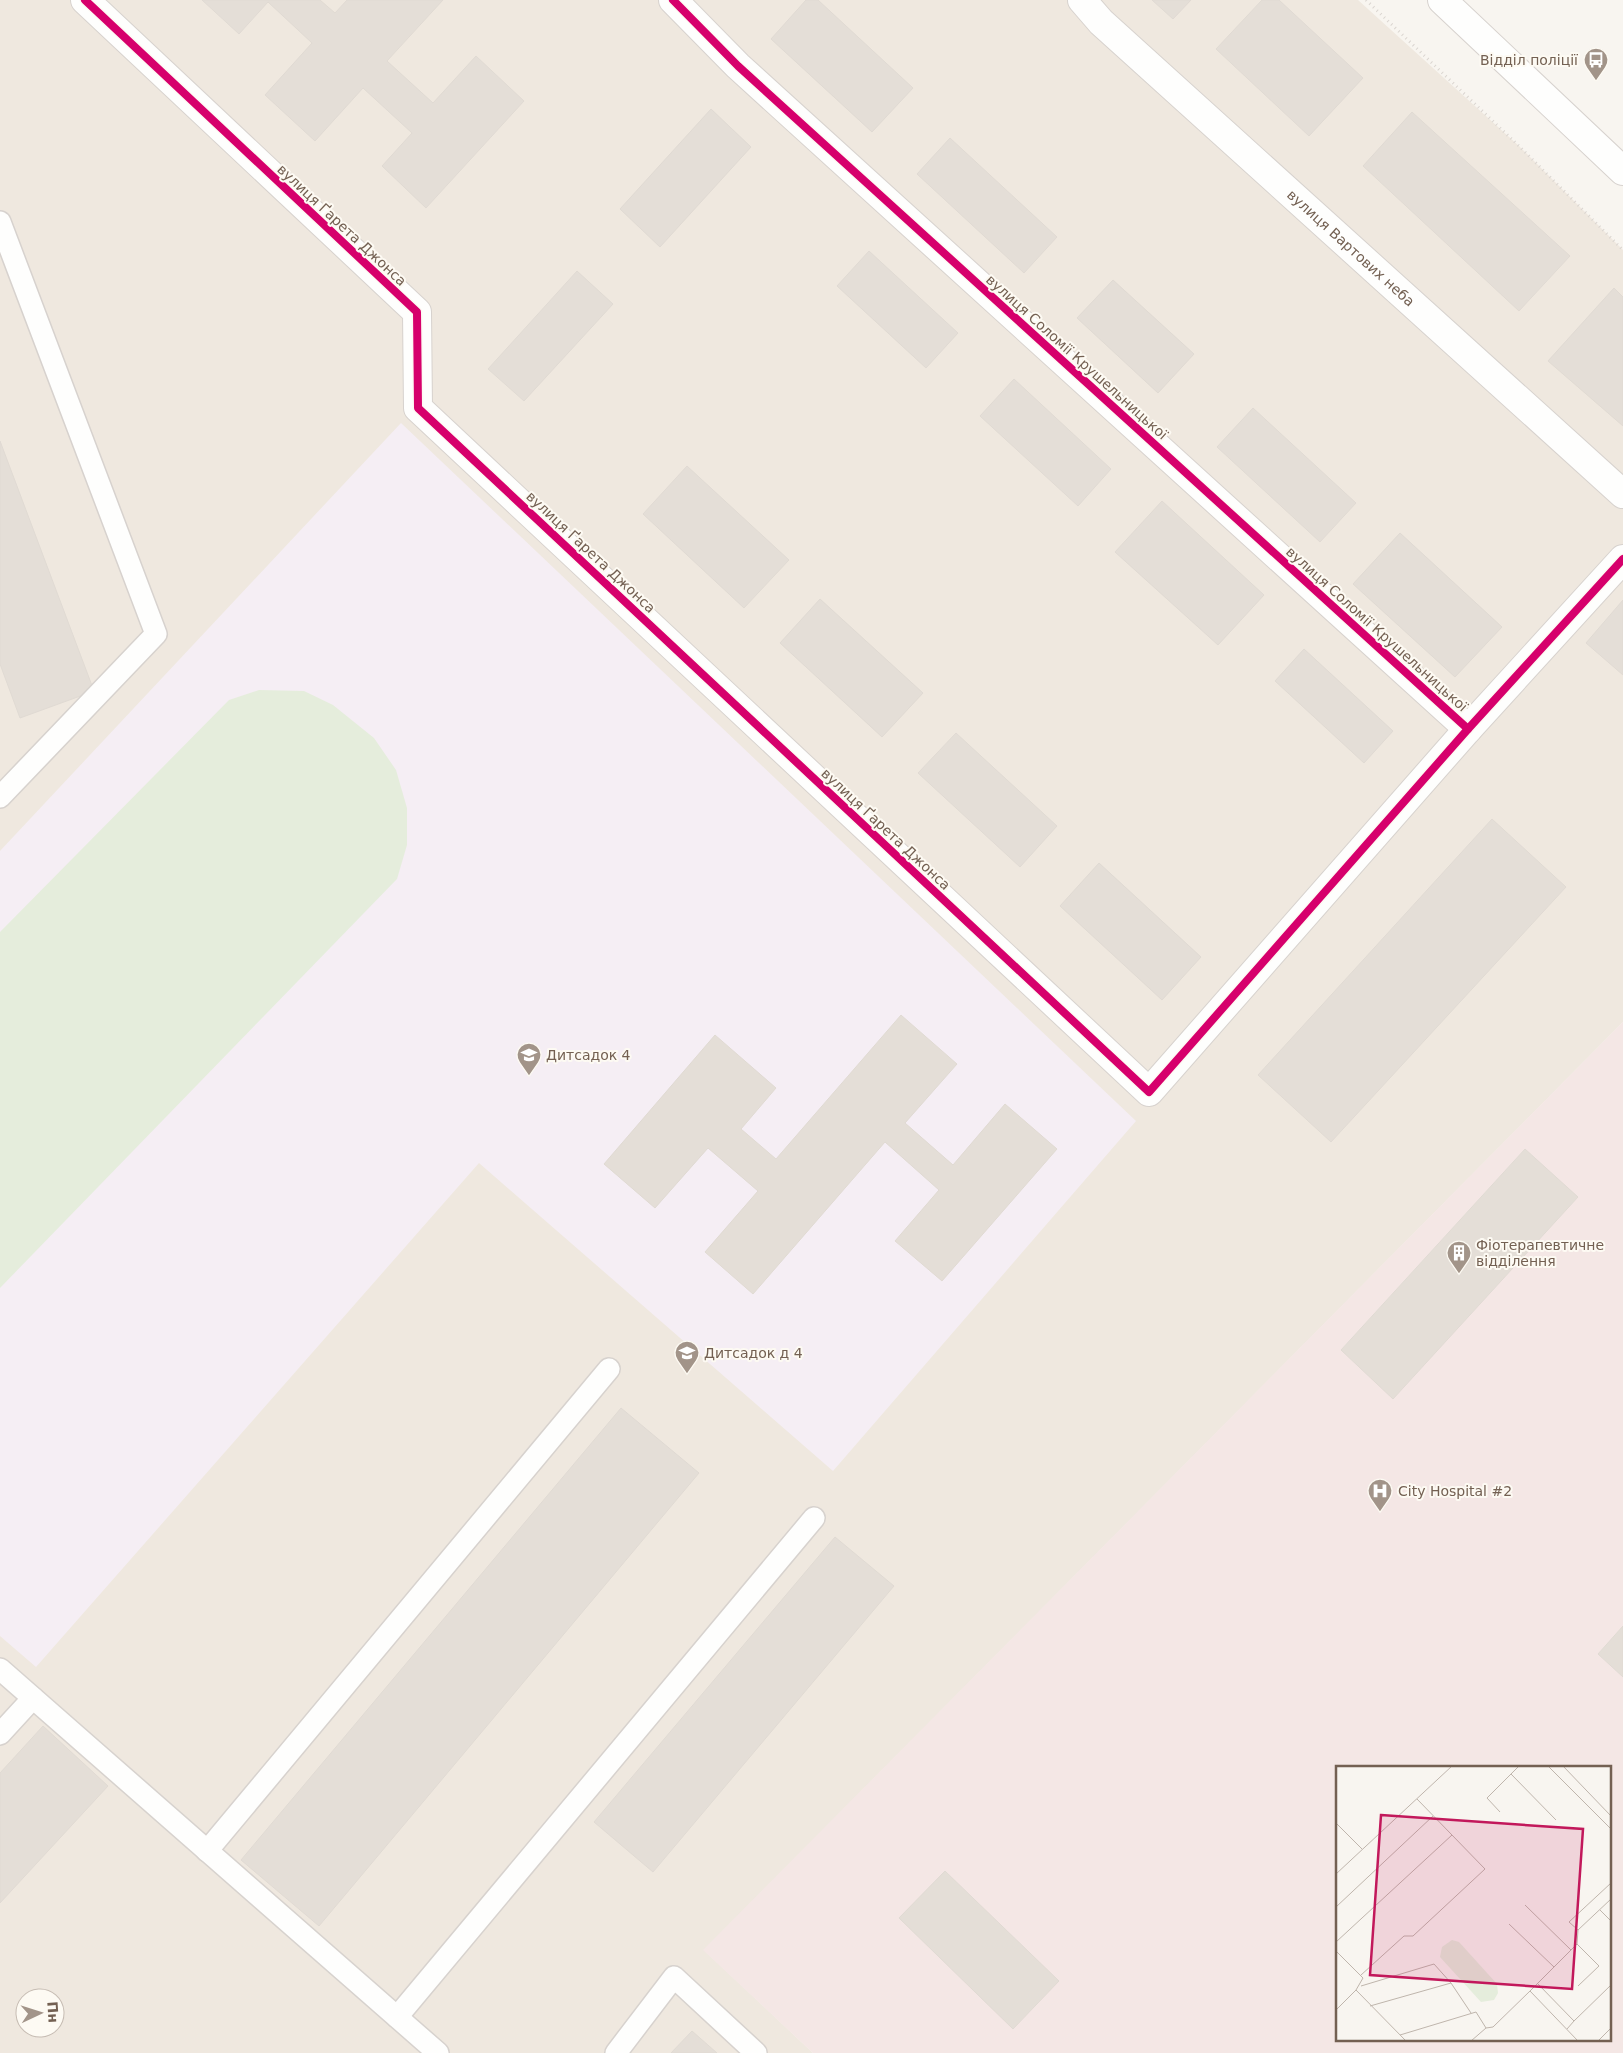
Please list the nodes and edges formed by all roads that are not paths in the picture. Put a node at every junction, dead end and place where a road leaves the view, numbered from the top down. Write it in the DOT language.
graph roads {
  1 [pos="85,0"];
  2 [pos="672,0"];
  3 [pos="1082,0"];
  4 [pos="1442,0"];
  5 [pos="1623,171"];
  6 [pos="0,222"];
  7 [pos="1623,494"];
  8 [pos="1623,559"];
  9 [pos="1468,729"];
  10 [pos="0,797"];
  11 [pos="609,1369"];
  12 [pos="814,1518"];
  13 [pos="0,1669"];
  14 [pos="33,1698"];
  15 [pos="0,1734"];
  16 [pos="207,1850"];
  17 [pos="397,2017"];
  18 [pos="438,2053"];
  19 [pos="616,2053"];
  20 [pos="756,2053"];
  1 -- 9 [label="street, вулиця Ґарета Джонса"];
  2 -- 9 [label="street, вулиця Соломії Крушельницької"];
  3 -- 7 [label="street, вулиця Вартових неба"];
  4 -- 5 [label="street"];
  6 -- 10 [label="lane"];
  8 -- 9 [label="street"];
  11 -- 16 [label="lane"];
  12 -- 17 [label="lane"];
  13 -- 14 [label="lane"];
  14 -- 15 [label="lane"];
  14 -- 16 [label="lane"];
  16 -- 17 [label="lane"];
  17 -- 18 [label="lane"];
  19 -- 20 [label="lane"];
}
